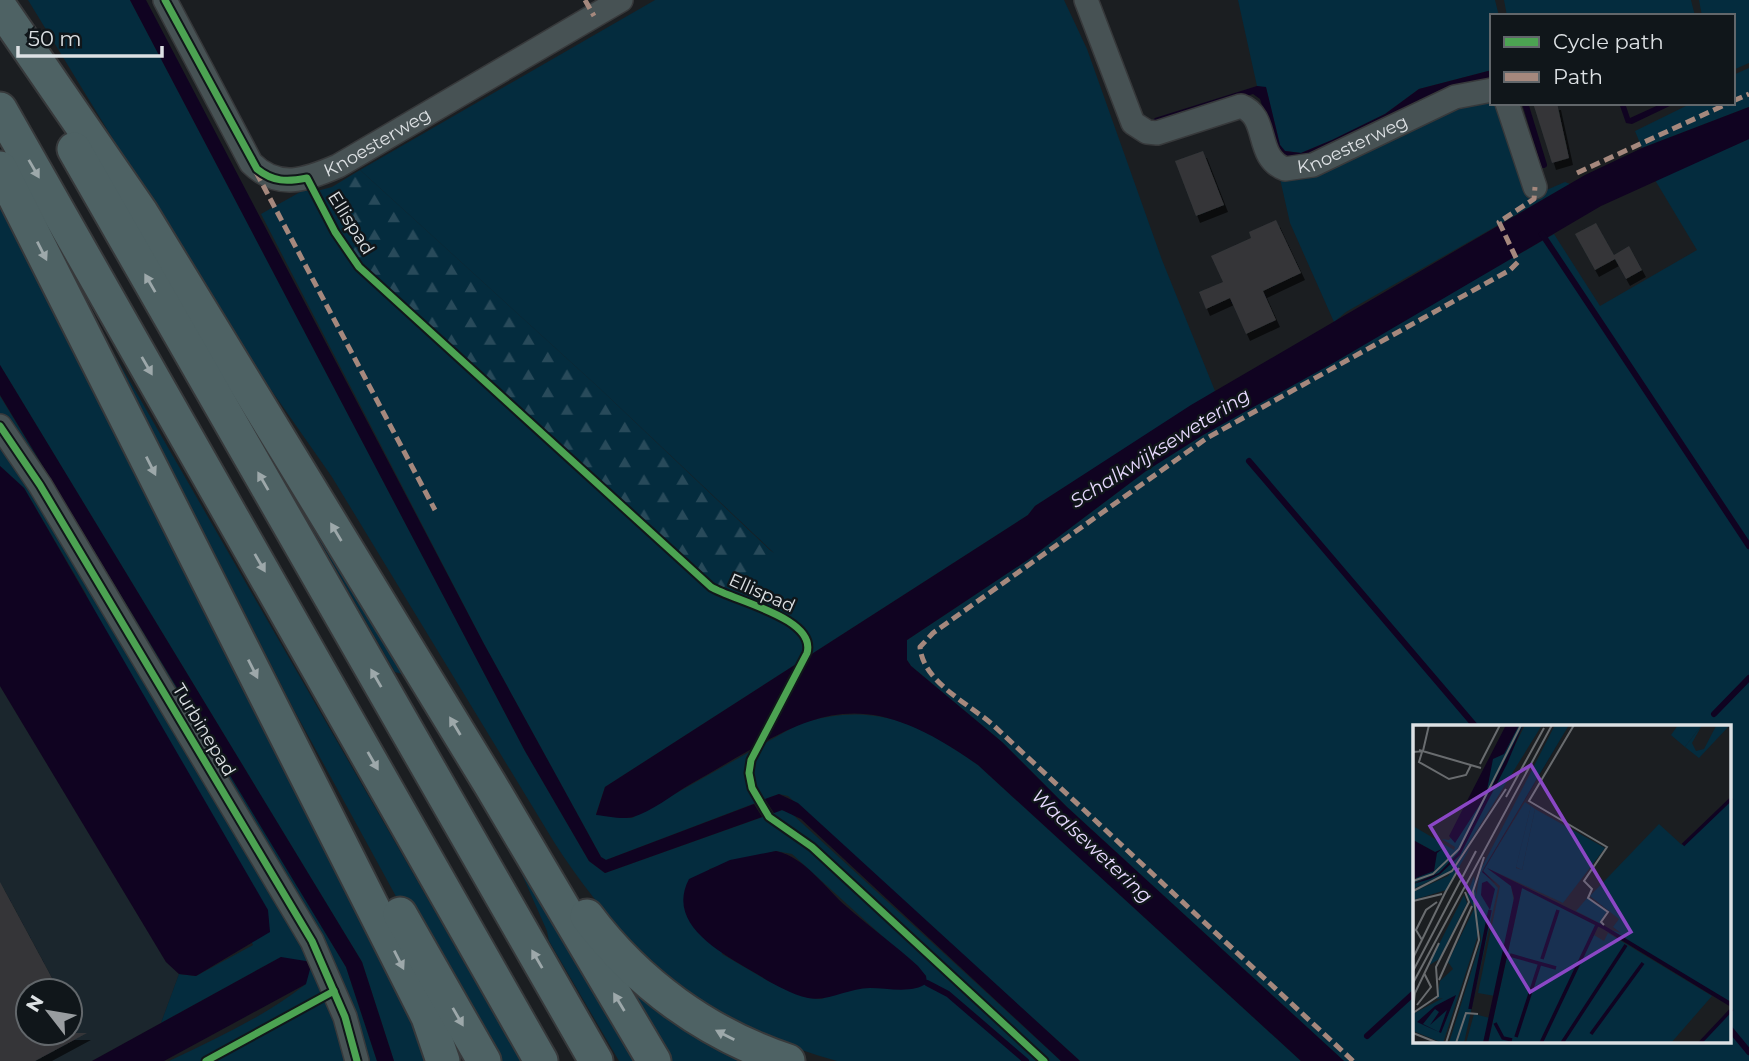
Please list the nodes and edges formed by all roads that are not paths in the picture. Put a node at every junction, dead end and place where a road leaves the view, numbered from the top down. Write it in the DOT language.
graph roads {
  1 [pos="165,0"];
  2 [pos="621,0"];
  3 [pos="1086,0"];
  4 [pos="0,7"];
  5 [pos="0,20"];
  6 [pos="1490,90"];
  7 [pos="1508,105"];
  8 [pos="0,109"];
  9 [pos="0,168"];
  10 [pos="1535,187"];
  11 [pos="0,426"];
  12 [pos="270,702"];
  13 [pos="490,785"];
  14 [pos="357,1061"];
  15 [pos="443,1061"];
  16 [pos="484,1061"];
  17 [pos="541,1061"];
  18 [pos="596,1061"];
  19 [pos="654,1061"];
  20 [pos="788,1061"];
  1 -- 2 [label="street, Knoesterweg"];
  3 -- 6 [label="street, Knoesterweg"];
  13 -- 4 [label="highway, one-way"];
  18 -- 5 [label="highway, one-way"];
  7 -- 10 [label="street"];
  8 -- 17 [label="highway, one-way"];
  9 -- 12 [label="highway, one-way"];
  11 -- 14 [label="street, Turbinepad"];
  12 -- 15 [label="highway, one-way"];
  12 -- 16 [label="highway, one-way"];
  19 -- 13 [label="highway, one-way"];
  20 -- 13 [label="highway, one-way"];
}
